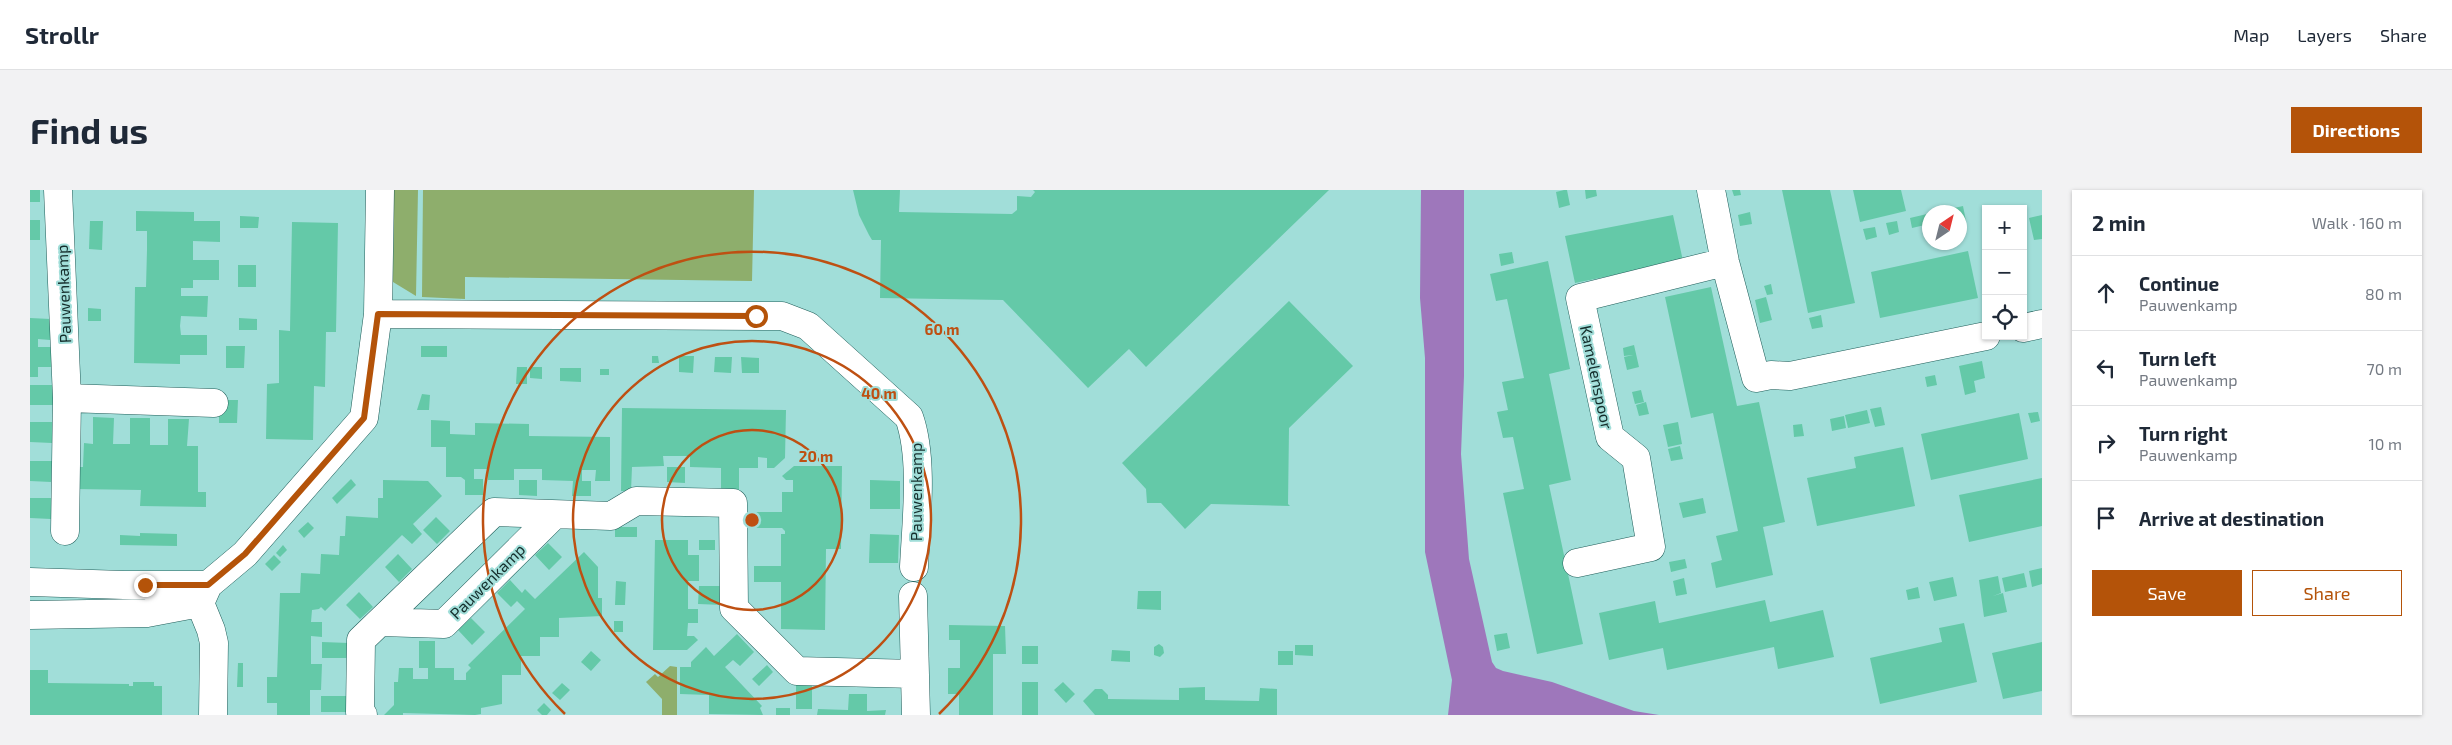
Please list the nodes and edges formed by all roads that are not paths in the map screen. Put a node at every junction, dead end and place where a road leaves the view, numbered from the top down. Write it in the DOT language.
graph roads {
  1 [pos="58,190"];
  2 [pos="380,190"];
  3 [pos="1711,190"];
  4 [pos="1726,262"];
  5 [pos="378,314"];
  6 [pos="2042,324"];
  7 [pos="2027,327"];
  8 [pos="1982,337"];
  9 [pos="67,398"];
  10 [pos="214,403"];
  11 [pos="554,515"];
  12 [pos="65,531"];
  13 [pos="1577,563"];
  14 [pos="914,567"];
  15 [pos="30,582"];
  16 [pos="204,594"];
  17 [pos="913,596"];
  18 [pos="30,615"];
  19 [pos="381,622"];
  20 [pos="915,674"];
  21 [pos="213,715"];
  22 [pos="363,715"];
  23 [pos="916,715"];
  1 -- 9 [label="street, Pauwenkamp"];
  2 -- 5 [label="street"];
  3 -- 4 [label="street"];
  4 -- 8 [label="street"];
  4 -- 13 [label="street, Kamelenspoor"];
  5 -- 14 [label="street, Pauwenkamp"];
  5 -- 16 [label="street"];
  6 -- 7 [label="street"];
  9 -- 10 [label="street"];
  9 -- 12 [label="street, Pauwenkamp"];
  11 -- 19 [label="street"];
  11 -- 19 [label="street, Pauwenkamp"];
  11 -- 20 [label="street"];
  15 -- 16 [label="street"];
  16 -- 18 [label="street"];
  16 -- 21 [label="street"];
  17 -- 20 [label="street"];
  19 -- 22 [label="street"];
  20 -- 23 [label="street"];
}
